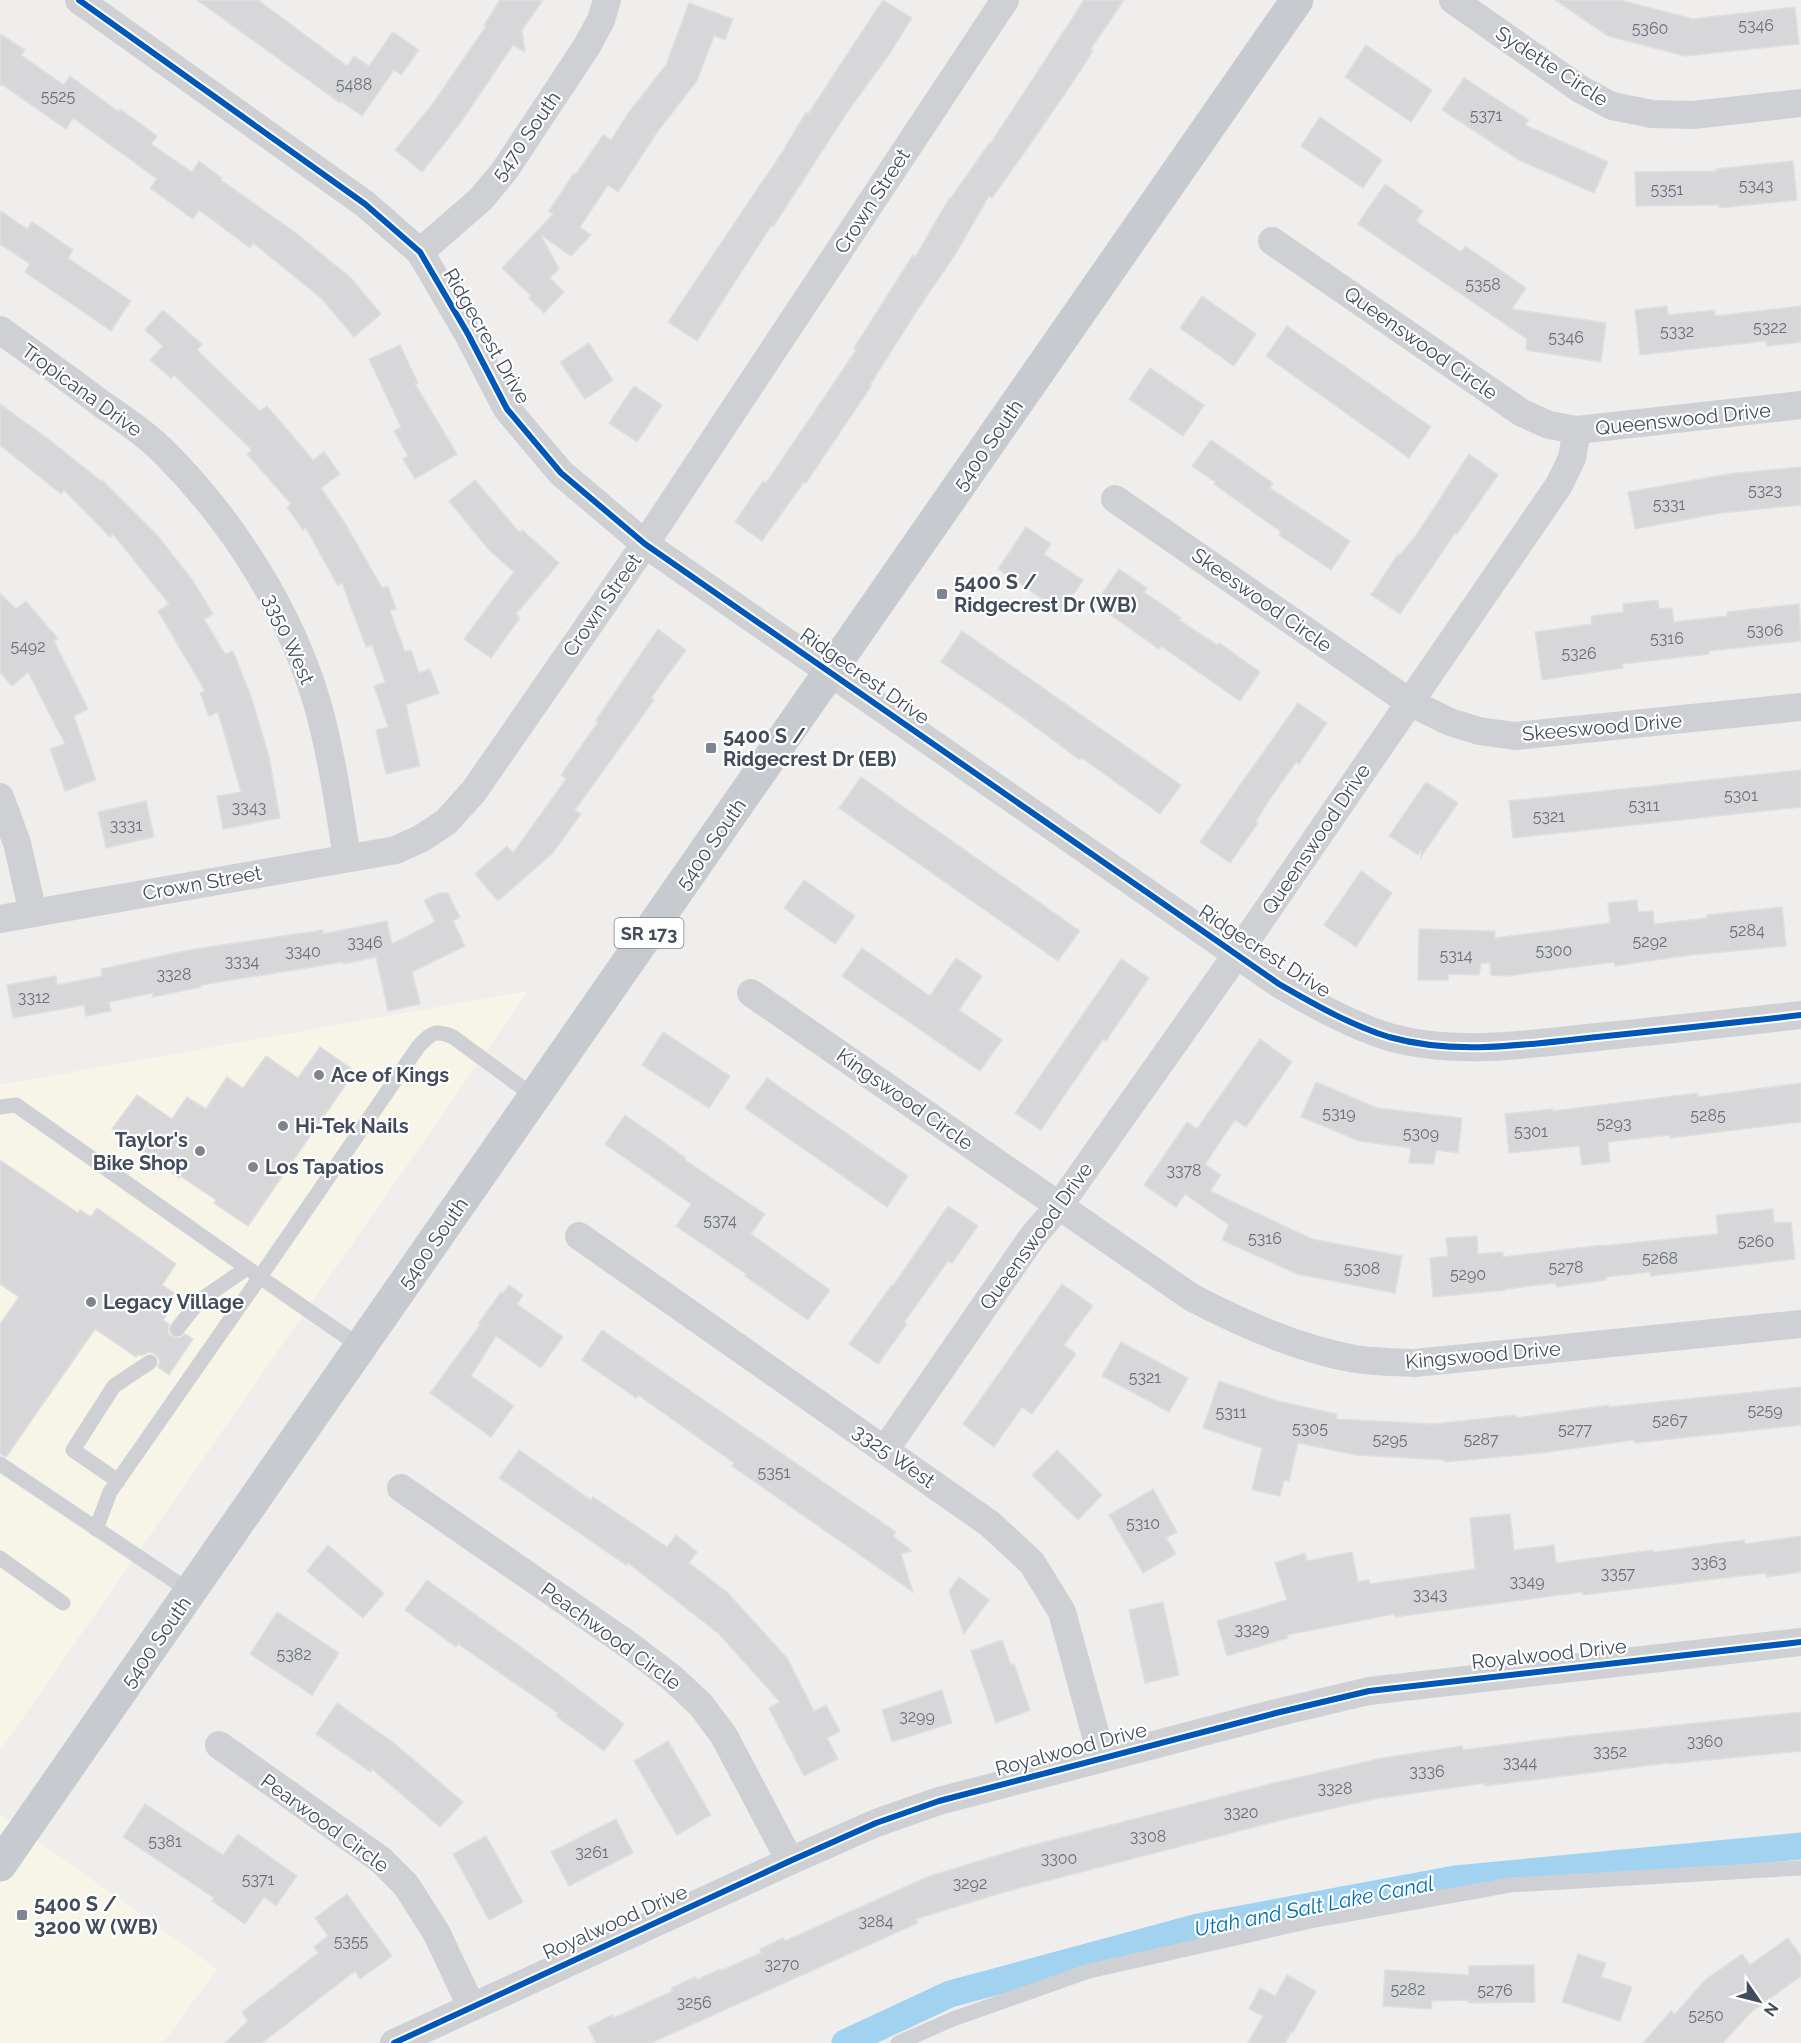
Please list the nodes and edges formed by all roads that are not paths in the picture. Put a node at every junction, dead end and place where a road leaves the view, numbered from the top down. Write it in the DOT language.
graph roads {
  1 [pos="79,0"];
  2 [pos="606,0"];
  3 [pos="1005,0"];
  4 [pos="1297,0"];
  5 [pos="1453,0"];
  6 [pos="1801,104"];
  7 [pos="1272,241"];
  8 [pos="420,252"];
  9 [pos="0,330"];
  10 [pos="1801,405"];
  11 [pos="1577,430"];
  12 [pos="164,452"];
  13 [pos="1115,499"];
  14 [pos="645,544"];
  15 [pos="831,672"];
  16 [pos="1409,702"];
  17 [pos="1801,707"];
  18 [pos="0,797"];
  19 [pos="347,858"];
  20 [pos="33,913"];
  21 [pos="0,919"];
  22 [pos="1237,954"];
  23 [pos="751,993"];
  24 [pos="1801,1016"];
  25 [pos="535,1097"];
  26 [pos="0,1107"];
  27 [pos="1059,1206"];
  28 [pos="579,1236"];
  29 [pos="253,1273"];
  30 [pos="1801,1324"];
  31 [pos="177,1329"];
  32 [pos="361,1347"];
  33 [pos="150,1362"];
  34 [pos="885,1450"];
  35 [pos="0,1465"];
  36 [pos="118,1481"];
  37 [pos="401,1488"];
  38 [pos="96,1528"];
  39 [pos="0,1558"];
  40 [pos="191,1592"];
  41 [pos="63,1603"];
  42 [pos="1801,1642"];
  43 [pos="219,1745"];
  44 [pos="1102,1758"];
  45 [pos="790,1861"];
  46 [pos="0,1865"];
  47 [pos="1801,1868"];
  48 [pos="471,2006"];
  49 [pos="394,2043"];
  50 [pos="898,2043"];
  1 -- 8 [label="street, Ridgecrest Drive"];
  2 -- 8 [label="street, 5470 South"];
  3 -- 14 [label="street, Crown Street"];
  4 -- 15 [label="main road, 5400 South / SR 173"];
  5 -- 6 [label="street, Sydette Circle"];
  7 -- 11 [label="street, Queenswood Circle"];
  8 -- 14 [label="street, Ridgecrest Drive"];
  9 -- 12 [label="street, Tropicana Drive"];
  10 -- 11 [label="street, Queenswood Drive"];
  11 -- 16 [label="street, Queenswood Drive"];
  12 -- 19 [label="street, 3350 West"];
  13 -- 16 [label="street, Skeeswood Circle"];
  14 -- 15 [label="street, Ridgecrest Drive"];
  14 -- 19 [label="street, Crown Street"];
  15 -- 22 [label="street, Ridgecrest Drive"];
  15 -- 25 [label="main road, 5400 South / SR 173"];
  16 -- 17 [label="street, Skeeswood Drive"];
  16 -- 22 [label="street, Queenswood Drive"];
  18 -- 20 [label="street"];
  19 -- 20 [label="street, Crown Street"];
  20 -- 21 [label="street, Crown Street"];
  22 -- 24 [label="street, Ridgecrest Drive"];
  22 -- 27 [label="street, Queenswood Drive"];
  23 -- 27 [label="street, Kingswood Circle"];
  25 -- 29 [label="lane"];
  25 -- 32 [label="main road, 5400 South / SR 173"];
  26 -- 29 [label="lane"];
  27 -- 30 [label="street, Kingswood Drive"];
  27 -- 34 [label="street, Queenswood Drive"];
  28 -- 34 [label="street, 3325 West"];
  29 -- 31 [label="lane"];
  29 -- 32 [label="lane"];
  29 -- 36 [label="lane"];
  32 -- 40 [label="main road, 5400 South / SR 173"];
  33 -- 36 [label="lane"];
  34 -- 44 [label="street, 3325 West"];
  35 -- 38 [label="lane"];
  36 -- 38 [label="lane"];
  37 -- 45 [label="street, Peachwood Circle"];
  38 -- 40 [label="lane"];
  39 -- 41 [label="lane"];
  40 -- 46 [label="main road, 5400 South / SR 173"];
  42 -- 44 [label="street, Royalwood Drive"];
  43 -- 48 [label="street, Pearwood Circle"];
  44 -- 45 [label="street, Royalwood Drive"];
  45 -- 48 [label="street, Royalwood Drive"];
  47 -- 50 [label="lane"];
  48 -- 49 [label="street, Royalwood Drive"];
}
